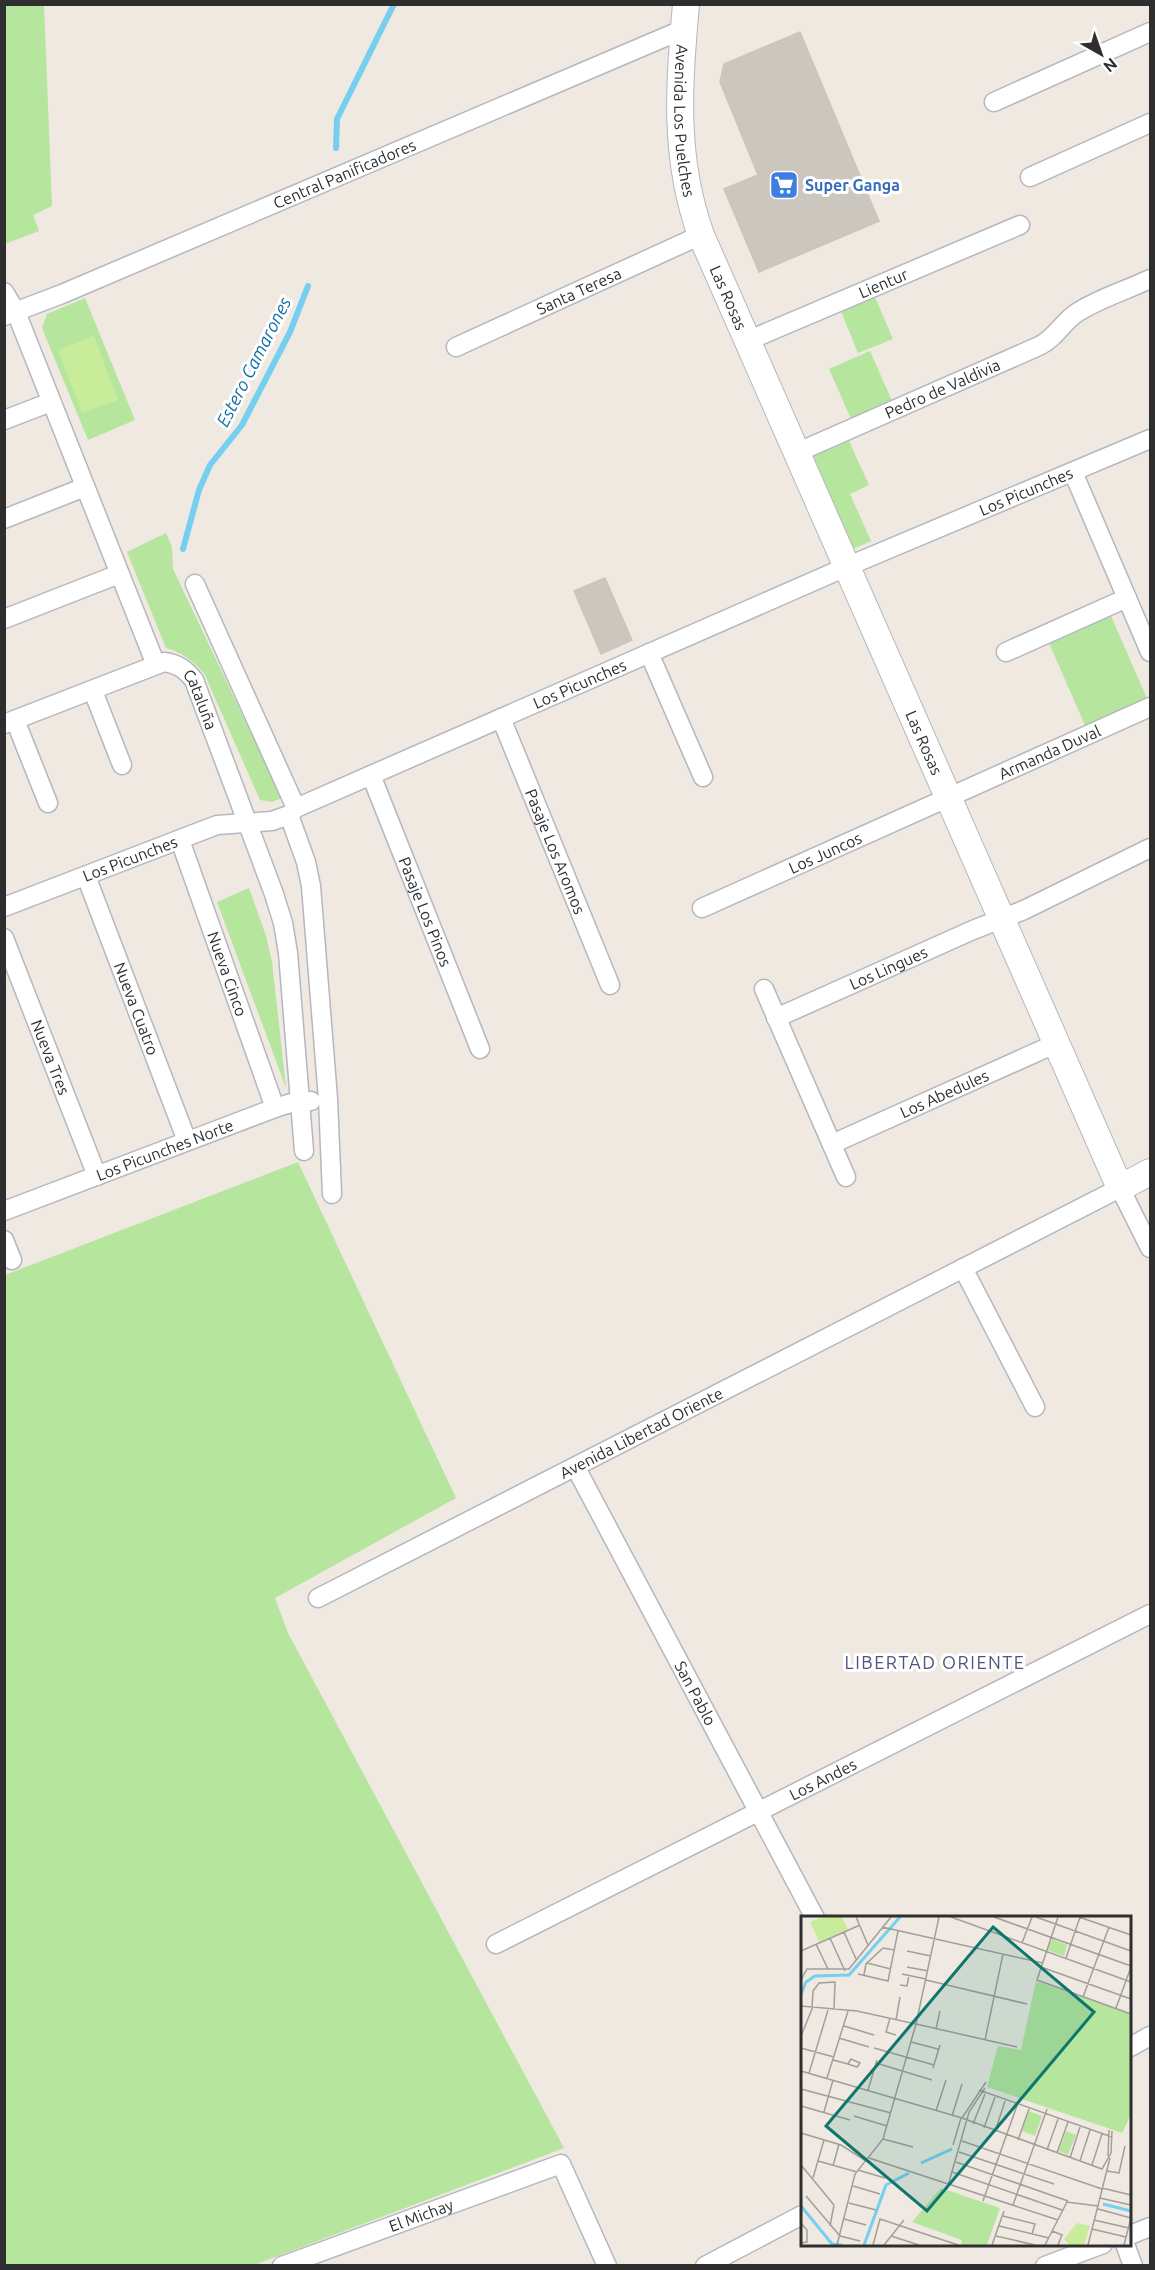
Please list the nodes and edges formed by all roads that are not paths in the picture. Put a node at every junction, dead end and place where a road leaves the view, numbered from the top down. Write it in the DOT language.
graph roads {
  1 [pos="685,17"];
  2 [pos="1150,32"];
  3 [pos="994,102"];
  4 [pos="1150,123"];
  5 [pos="1030,177"];
  6 [pos="1020,225"];
  7 [pos="701,235"];
  8 [pos="1150,279"];
  9 [pos="4,292"];
  10 [pos="10,314"];
  11 [pos="747,341"];
  12 [pos="456,347"];
  13 [pos="51,402"];
  14 [pos="4,420"];
  15 [pos="1150,439"];
  16 [pos="796,453"];
  17 [pos="1073,472"];
  18 [pos="85,487"];
  19 [pos="4,519"];
  20 [pos="846,567"];
  21 [pos="119,574"];
  22 [pos="195,584"];
  23 [pos="1127,598"];
  24 [pos="4,619"];
  25 [pos="1006,652"];
  26 [pos="1150,652"];
  27 [pos="649,653"];
  28 [pos="156,665"];
  29 [pos="93,690"];
  30 [pos="1150,708"];
  31 [pos="501,718"];
  32 [pos="10,722"];
  33 [pos="122,765"];
  34 [pos="371,775"];
  35 [pos="703,777"];
  36 [pos="948,798"];
  37 [pos="48,803"];
  38 [pos="292,811"];
  39 [pos="249,823"];
  40 [pos="180,840"];
  41 [pos="1150,848"];
  42 [pos="86,876"];
  43 [pos="4,907"];
  44 [pos="702,908"];
  45 [pos="1002,919"];
  46 [pos="4,938"];
  47 [pos="610,985"];
  48 [pos="764,989"];
  49 [pos="776,1018"];
  50 [pos="1057,1043"];
  51 [pos="480,1049"];
  52 [pos="328,1099"];
  53 [pos="301,1101"];
  54 [pos="275,1108"];
  55 [pos="187,1142"];
  56 [pos="832,1144"];
  57 [pos="304,1152"];
  58 [pos="1150,1172"];
  59 [pos="97,1176"];
  60 [pos="846,1177"];
  61 [pos="1120,1188"];
  62 [pos="332,1194"];
  63 [pos="4,1211"];
  64 [pos="4,1240"];
  65 [pos="1150,1248"];
  66 [pos="12,1260"];
  67 [pos="963,1268"];
  68 [pos="1035,1407"];
  69 [pos="576,1468"];
  70 [pos="318,1598"];
  71 [pos="1150,1614"];
  72 [pos="758,1812"];
  73 [pos="813,1916"];
  74 [pos="496,1944"];
  75 [pos="1150,2036"];
  76 [pos="1131,2046"];
  77 [pos="801,2216"];
  78 [pos="1150,2227"];
  79 [pos="1131,2235"];
  80 [pos="1097,2246"];
  81 [pos="1126,2246"];
  82 [pos="282,2265"];
  83 [pos="607,2265"];
  84 [pos="705,2265"];
  85 [pos="1045,2265"];
  86 [pos="1133,2265"];
  1 -- 7 [label="main road, Avenida Los Puelches"];
  1 -- 10 [label="street, Central Panificadores"];
  2 -- 3 [label="street"];
  4 -- 5 [label="street"];
  6 -- 11 [label="street, Lientur"];
  7 -- 11 [label="main road, Las Rosas"];
  7 -- 12 [label="street, Santa Teresa"];
  8 -- 16 [label="street, Pedro de Valdivia"];
  9 -- 10 [label="street, Cataluña"];
  10 -- 13 [label="street, Cataluña"];
  11 -- 16 [label="main road, Las Rosas"];
  13 -- 14 [label="street"];
  13 -- 18 [label="street, Cataluña"];
  15 -- 17 [label="street, Los Picunches"];
  16 -- 20 [label="main road, Las Rosas"];
  17 -- 20 [label="street, Los Picunches"];
  17 -- 23 [label="street"];
  18 -- 19 [label="street"];
  18 -- 21 [label="street, Cataluña"];
  20 -- 27 [label="street, Los Picunches"];
  20 -- 36 [label="main road, Las Rosas"];
  21 -- 24 [label="street"];
  21 -- 28 [label="street, Cataluña"];
  22 -- 38 [label="street"];
  23 -- 25 [label="street"];
  23 -- 26 [label="street"];
  27 -- 31 [label="street, Los Picunches"];
  27 -- 35 [label="street"];
  28 -- 29 [label="street"];
  28 -- 39 [label="street, Cataluña"];
  29 -- 32 [label="street"];
  29 -- 33 [label="street"];
  30 -- 36 [label="street, Armanda Duval"];
  31 -- 34 [label="street, Los Picunches"];
  31 -- 47 [label="street, Pasaje Los Aromos"];
  32 -- 37 [label="street"];
  34 -- 38 [label="street, Los Picunches"];
  34 -- 51 [label="street, Pasaje Los Pinos"];
  36 -- 44 [label="street, Los Juncos"];
  36 -- 45 [label="main road, Las Rosas"];
  38 -- 39 [label="street, Los Picunches"];
  38 -- 52 [label="street"];
  39 -- 40 [label="street, Los Picunches"];
  39 -- 53 [label="street, Cataluña"];
  40 -- 42 [label="street, Los Picunches"];
  40 -- 54 [label="street, Nueva Cinco"];
  41 -- 45 [label="street, Los Lingues"];
  42 -- 43 [label="street, Los Picunches"];
  42 -- 55 [label="street, Nueva Cuatro"];
  45 -- 49 [label="street, Los Lingues"];
  45 -- 50 [label="main road, Las Rosas"];
  46 -- 59 [label="street, Nueva Tres"];
  48 -- 49 [label="street"];
  49 -- 56 [label="street"];
  50 -- 56 [label="street, Los Abedules"];
  50 -- 61 [label="main road, Las Rosas"];
  52 -- 53 [label="street, Los Picunches Norte"];
  52 -- 62 [label="street"];
  53 -- 54 [label="street, Los Picunches Norte"];
  53 -- 57 [label="street, Cataluña"];
  54 -- 55 [label="street, Los Picunches Norte"];
  55 -- 59 [label="street, Los Picunches Norte"];
  56 -- 60 [label="street"];
  58 -- 61 [label="main road, Avenida Libertad Oriente"];
  59 -- 63 [label="street, Los Picunches Norte"];
  61 -- 65 [label="street, Las Rosas"];
  61 -- 67 [label="street, Avenida Libertad Oriente"];
  64 -- 66 [label="street"];
  67 -- 68 [label="street"];
  67 -- 69 [label="street, Avenida Libertad Oriente"];
  69 -- 70 [label="street, Avenida Libertad Oriente"];
  69 -- 72 [label="street, San Pablo"];
  71 -- 72 [label="street, Los Andes"];
  72 -- 73 [label="street, San Pablo"];
  72 -- 74 [label="street, Los Andes"];
  75 -- 76 [label="street"];
  77 -- 84 [label="street"];
  78 -- 79 [label="street"];
  80 -- 85 [label="street"];
  81 -- 86 [label="street"];
  82 -- 83 [label="street, El Michay"];
}
